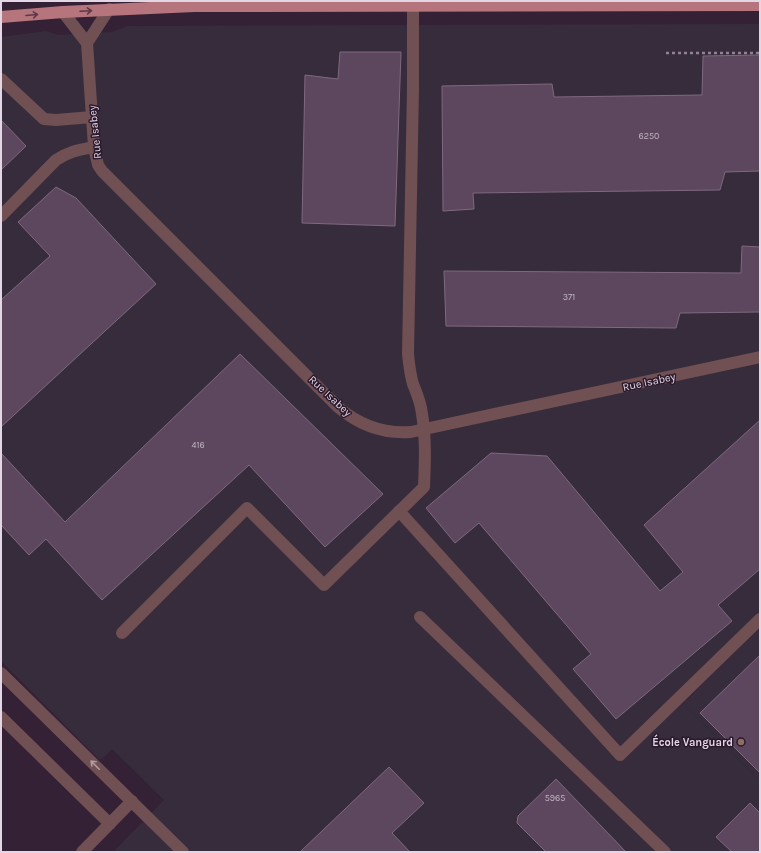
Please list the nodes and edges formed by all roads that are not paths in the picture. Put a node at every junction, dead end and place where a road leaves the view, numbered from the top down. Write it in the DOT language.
graph roads {
  1 [pos="413,4"];
  2 [pos="760,5"];
  3 [pos="109,10"];
  4 [pos="63,12"];
  5 [pos="1,18"];
  6 [pos="87,43"];
  7 [pos="1,79"];
  8 [pos="92,117"];
  9 [pos="94,147"];
  10 [pos="1,216"];
  11 [pos="760,357"];
  12 [pos="424,430"];
  13 [pos="400,511"];
  14 [pos="420,617"];
  15 [pos="760,618"];
  16 [pos="122,632"];
  17 [pos="1,672"];
  18 [pos="1,717"];
  19 [pos="132,801"];
  20 [pos="110,824"];
  21 [pos="82,852"];
  22 [pos="183,852"];
  23 [pos="665,852"];
  1 -- 2 [label="main road"];
  1 -- 3 [label="main road"];
  1 -- 12 [label="street"];
  4 -- 3 [label="main road, one-way"];
  3 -- 6 [label="street"];
  5 -- 4 [label="main road, one-way"];
  4 -- 6 [label="street"];
  6 -- 8 [label="street, Rue Isabey"];
  7 -- 8 [label="street"];
  8 -- 9 [label="street, Rue Isabey"];
  9 -- 10 [label="street"];
  9 -- 12 [label="street, Rue Isabey"];
  11 -- 12 [label="street, Rue Isabey"];
  12 -- 13 [label="street"];
  13 -- 15 [label="street"];
  13 -- 16 [label="street"];
  14 -- 23 [label="street"];
  19 -- 17 [label="street, one-way"];
  18 -- 20 [label="street"];
  19 -- 20 [label="street"];
  19 -- 22 [label="street"];
  20 -- 21 [label="street"];
}
